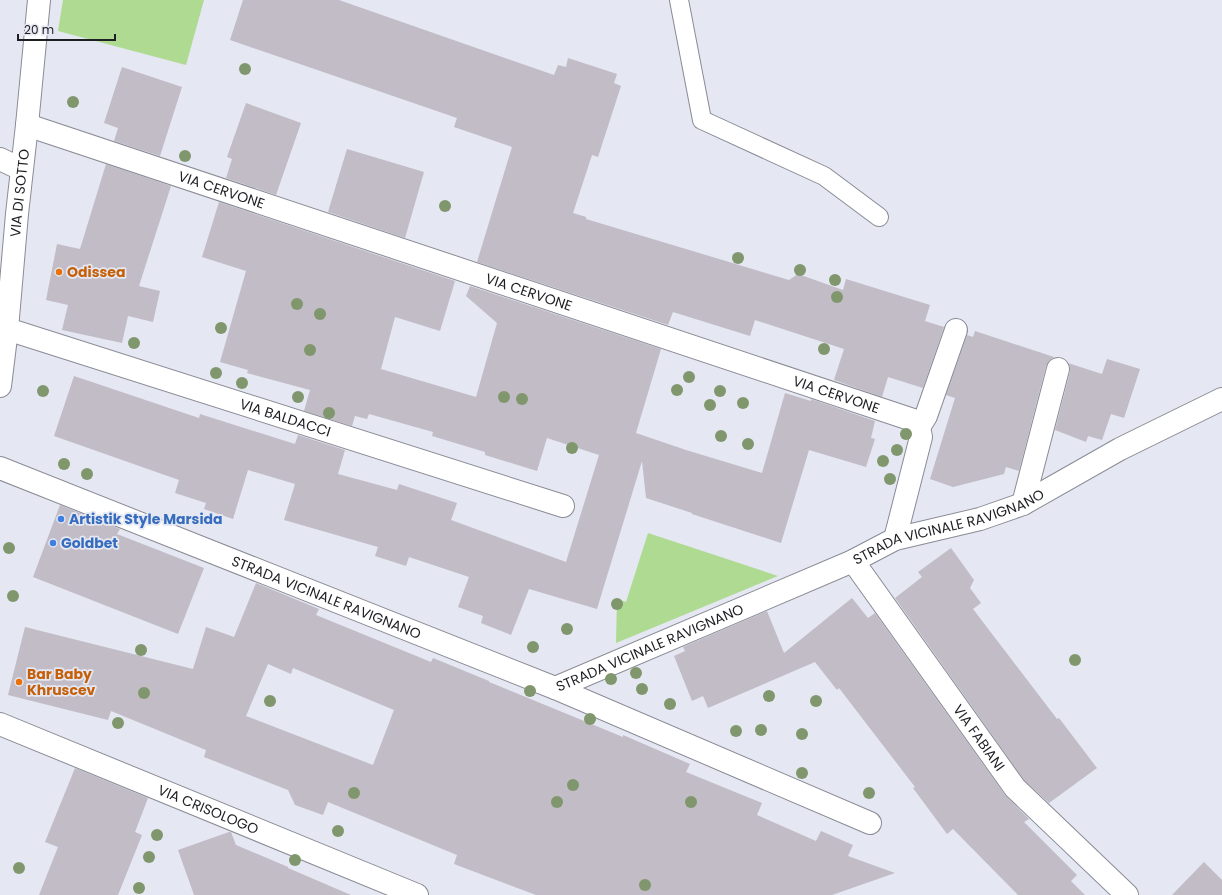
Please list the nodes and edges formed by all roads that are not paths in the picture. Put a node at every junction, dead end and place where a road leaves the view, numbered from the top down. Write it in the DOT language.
graph roads {
  1 [pos="39,0"];
  2 [pos="679,0"];
  3 [pos="27,125"];
  4 [pos="0,159"];
  5 [pos="21,169"];
  6 [pos="879,217"];
  7 [pos="7,329"];
  8 [pos="956,330"];
  9 [pos="1058,369"];
  10 [pos="0,386"];
  11 [pos="1222,398"];
  12 [pos="919,427"];
  13 [pos="0,468"];
  14 [pos="1023,504"];
  15 [pos="563,506"];
  16 [pos="895,539"];
  17 [pos="853,561"];
  18 [pos="555,688"];
  19 [pos="0,724"];
  20 [pos="870,823"];
  21 [pos="417,895"];
  22 [pos="1127,895"];
  1 -- 3 [label="street, VIA DI SOTTO"];
  2 -- 6 [label="lane"];
  3 -- 5 [label="street, VIA DI SOTTO"];
  3 -- 12 [label="street, VIA CERVONE"];
  4 -- 5 [label="street"];
  5 -- 7 [label="street, VIA DI SOTTO"];
  7 -- 10 [label="street, VIA DI SOTTO"];
  7 -- 15 [label="street, VIA BALDACCI"];
  8 -- 12 [label="street"];
  9 -- 14 [label="street"];
  11 -- 14 [label="street, STRADA VICINALE RAVIGNANO"];
  12 -- 16 [label="street"];
  13 -- 18 [label="street, STRADA VICINALE RAVIGNANO"];
  14 -- 16 [label="street, STRADA VICINALE RAVIGNANO"];
  16 -- 17 [label="street, STRADA VICINALE RAVIGNANO"];
  17 -- 18 [label="street, STRADA VICINALE RAVIGNANO"];
  17 -- 22 [label="street, VIA FABIANI"];
  18 -- 20 [label="street"];
  19 -- 21 [label="street, VIA CRISOLOGO"];
}
